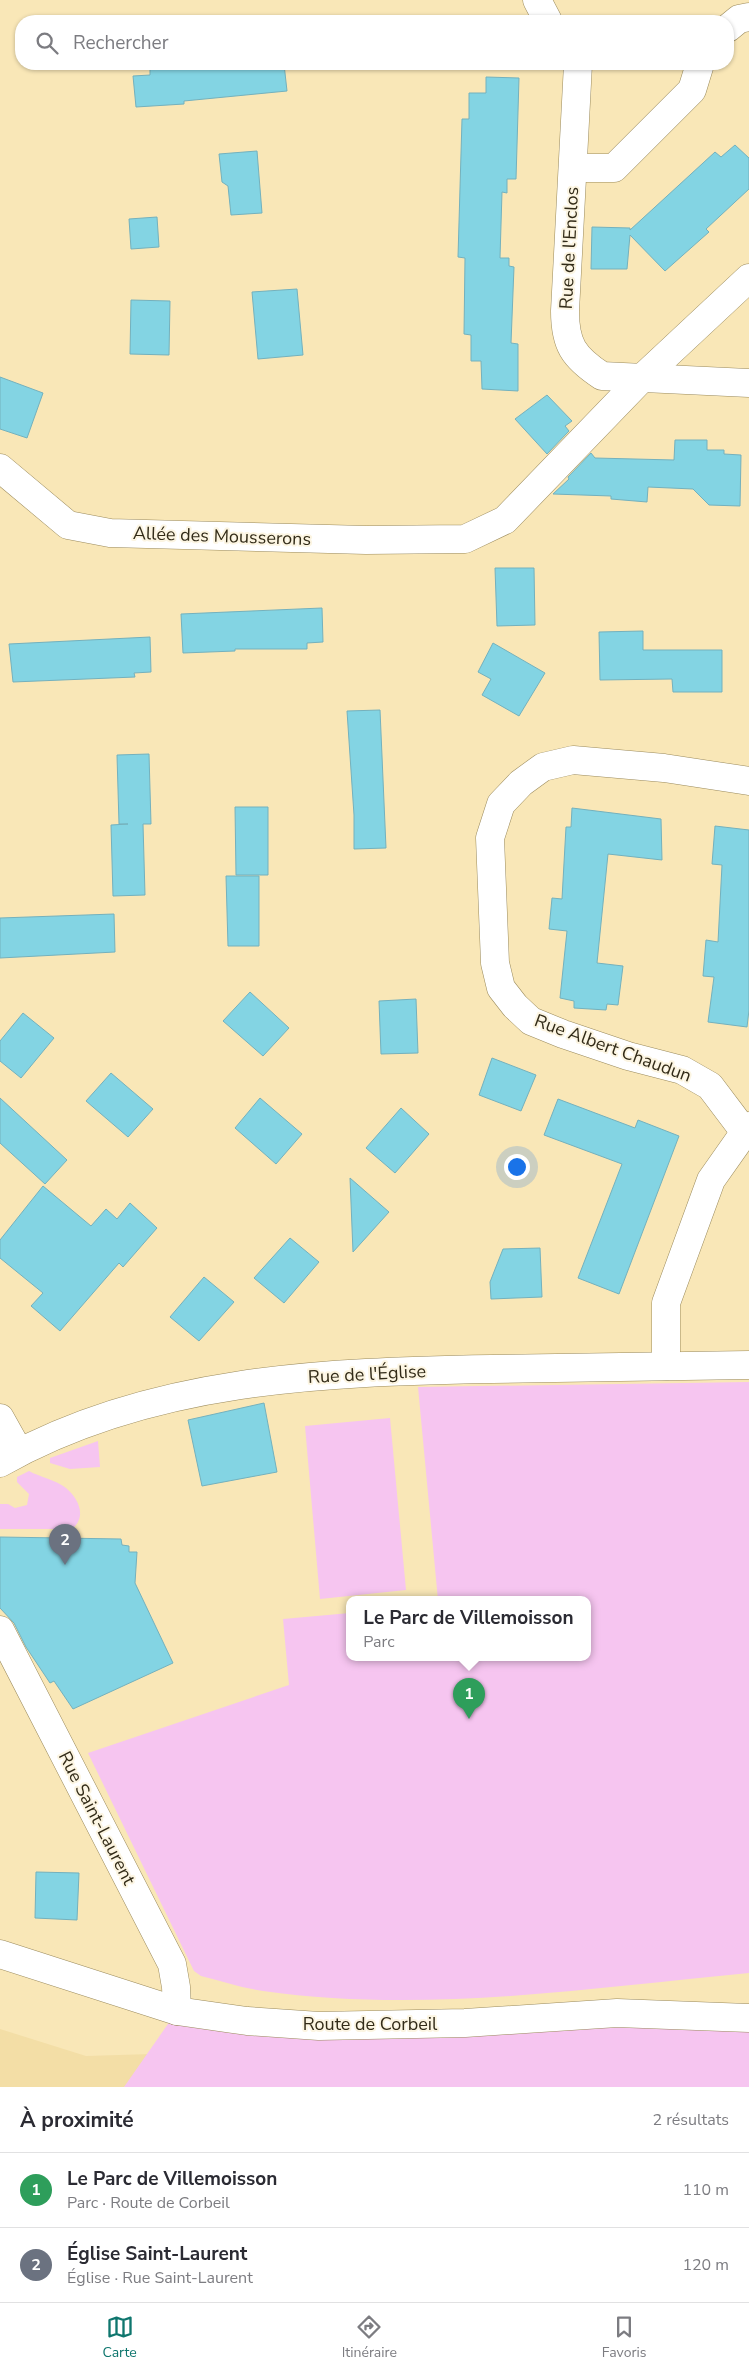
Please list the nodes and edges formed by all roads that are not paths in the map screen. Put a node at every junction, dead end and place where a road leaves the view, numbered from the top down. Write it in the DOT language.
graph roads {
  1 [pos="537,0"];
  2 [pos="545,15"];
  3 [pos="749,17"];
  4 [pos="734,23"];
  5 [pos="578,70"];
  6 [pos="698,70"];
  7 [pos="573,168"];
  8 [pos="749,278"];
  9 [pos="642,378"];
  10 [pos="749,384"];
  11 [pos="0,468"];
  12 [pos="749,780"];
  13 [pos="747,1129"];
  14 [pos="749,1365"];
  15 [pos="666,1366"];
  16 [pos="0,1418"];
  17 [pos="10,1457"];
  18 [pos="0,1630"];
  19 [pos="0,1954"];
  20 [pos="176,2011"];
  21 [pos="749,2018"];
  1 -- 2 [label="street"];
  3 -- 4 [label="street"];
  5 -- 7 [label="street, Rue de l'Enclos"];
  6 -- 7 [label="street"];
  7 -- 9 [label="street, Rue de l'Enclos"];
  8 -- 9 [label="street"];
  9 -- 10 [label="street, Rue de l'Enclos"];
  9 -- 11 [label="street, Allée des Mousserons"];
  12 -- 13 [label="street, Rue Albert Chaudun"];
  13 -- 15 [label="street, Rue Albert Chaudun"];
  14 -- 15 [label="street, Rue de l'Église"];
  15 -- 17 [label="street, Rue de l'Église"];
  16 -- 17 [label="street"];
  18 -- 20 [label="street, Rue Saint-Laurent"];
  19 -- 20 [label="street, Route de Corbeil"];
  20 -- 21 [label="street, Route de Corbeil"];
}
